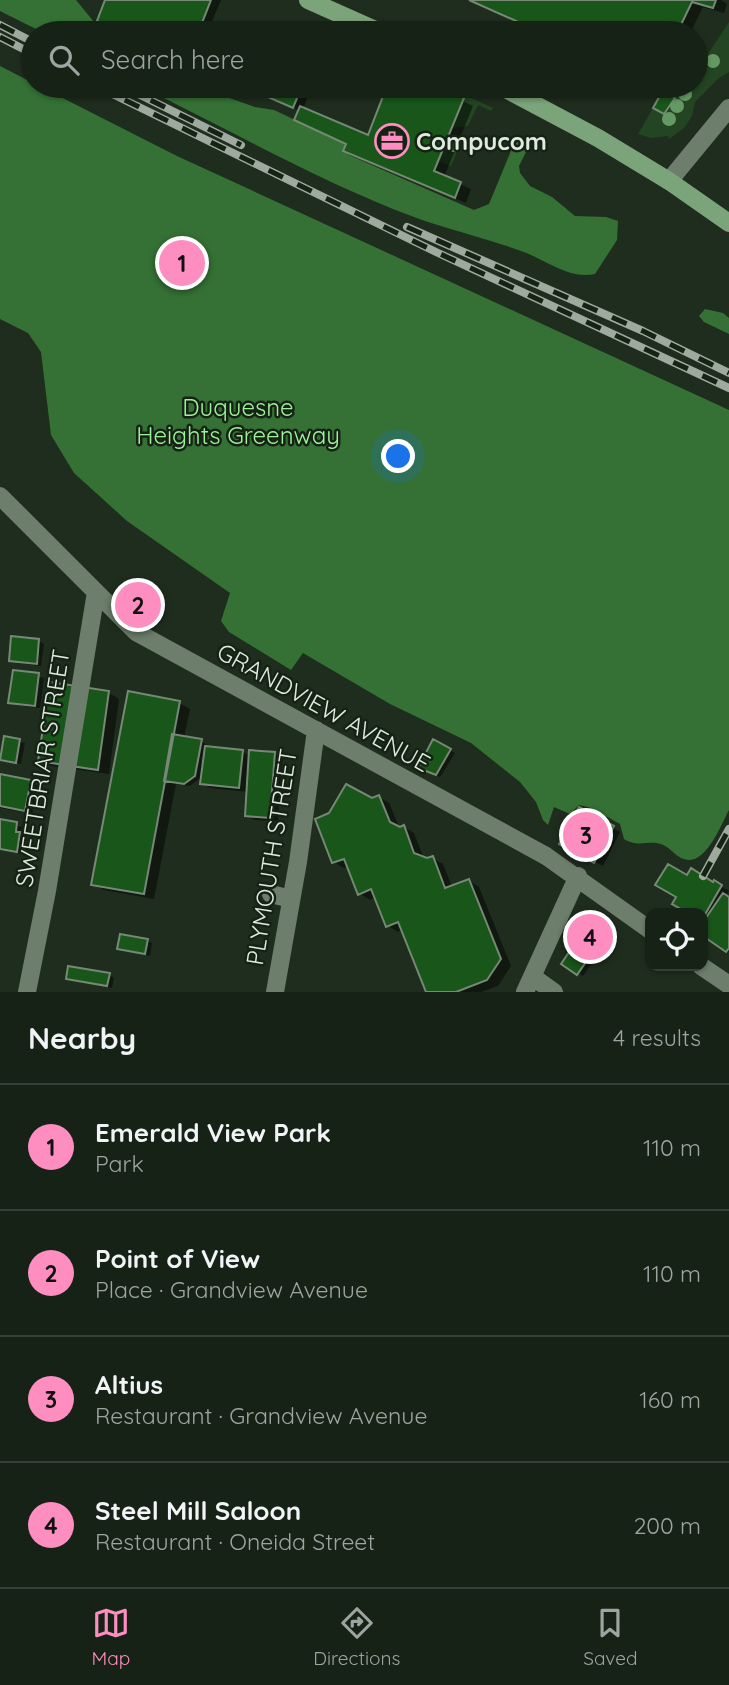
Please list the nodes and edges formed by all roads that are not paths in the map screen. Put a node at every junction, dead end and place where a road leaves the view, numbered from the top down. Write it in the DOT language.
graph roads {
  1 [pos="308,0"];
  2 [pos="355,21"];
  3 [pos="523,98"];
  4 [pos="729,108"];
  5 [pos="670,181"];
  6 [pos="729,223"];
  7 [pos="0,496"];
  8 [pos="96,592"];
  9 [pos="316,730"];
  10 [pos="578,877"];
  11 [pos="271,894"];
  12 [pos="291,898"];
  13 [pos="645,926"];
  14 [pos="708,971"];
  15 [pos="529,984"];
  16 [pos="729,985"];
  17 [pos="27,992"];
  18 [pos="275,992"];
  19 [pos="554,992"];
  1 -- 2 [label="main road"];
  3 -- 5 [label="main road"];
  4 -- 5 [label="street"];
  5 -- 6 [label="main road"];
  7 -- 8 [label="street, GRANDVIEW AVENUE"];
  8 -- 9 [label="street, GRANDVIEW AVENUE"];
  8 -- 17 [label="street, SWEETBRIAR STREET"];
  9 -- 10 [label="street, GRANDVIEW AVENUE"];
  9 -- 12 [label="street, PLYMOUTH STREET"];
  10 -- 13 [label="street, GRANDVIEW AVENUE"];
  10 -- 15 [label="street"];
  11 -- 12 [label="street"];
  12 -- 18 [label="street, PLYMOUTH STREET"];
  14 -- 16 [label="street"];
  15 -- 19 [label="street"];
}
